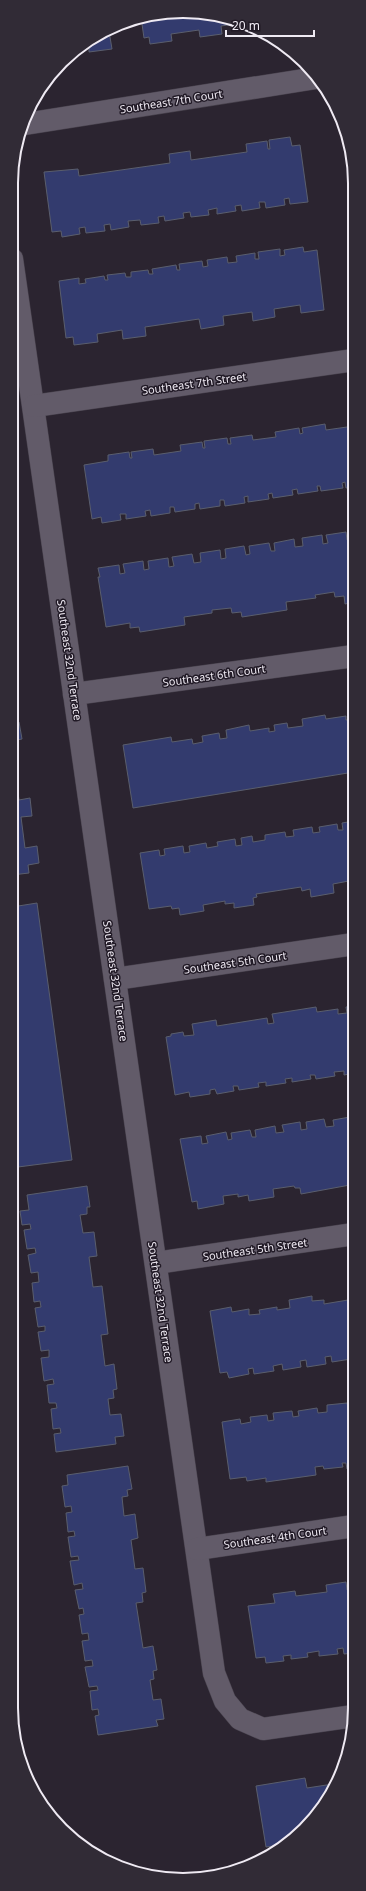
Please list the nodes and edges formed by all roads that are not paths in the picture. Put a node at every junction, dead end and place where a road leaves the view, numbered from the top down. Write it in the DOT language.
graph roads {
  1 [pos="311,79"];
  2 [pos="30,123"];
  3 [pos="18,299"];
  4 [pos="348,361"];
  5 [pos="34,406"];
  6 [pos="348,657"];
  7 [pos="74,694"];
  8 [pos="348,945"];
  9 [pos="115,979"];
  10 [pos="348,1235"];
  11 [pos="156,1263"];
  12 [pos="348,1527"];
  13 [pos="197,1549"];
  14 [pos="348,1717"];
  1 -- 2 [label="street, Southeast 7th Court"];
  3 -- 5 [label="street, Southeast 32nd Terrace"];
  4 -- 5 [label="street, Southeast 7th Street"];
  5 -- 7 [label="street, Southeast 32nd Terrace"];
  6 -- 7 [label="street, Southeast 6th Court"];
  7 -- 9 [label="street, Southeast 32nd Terrace"];
  8 -- 9 [label="street, Southeast 5th Court"];
  9 -- 11 [label="street, Southeast 32nd Terrace"];
  10 -- 11 [label="street, Southeast 5th Street"];
  11 -- 13 [label="street, Southeast 32nd Terrace"];
  12 -- 13 [label="street, Southeast 4th Court"];
  13 -- 14 [label="street, Southeast 32nd Terrace"];
}
